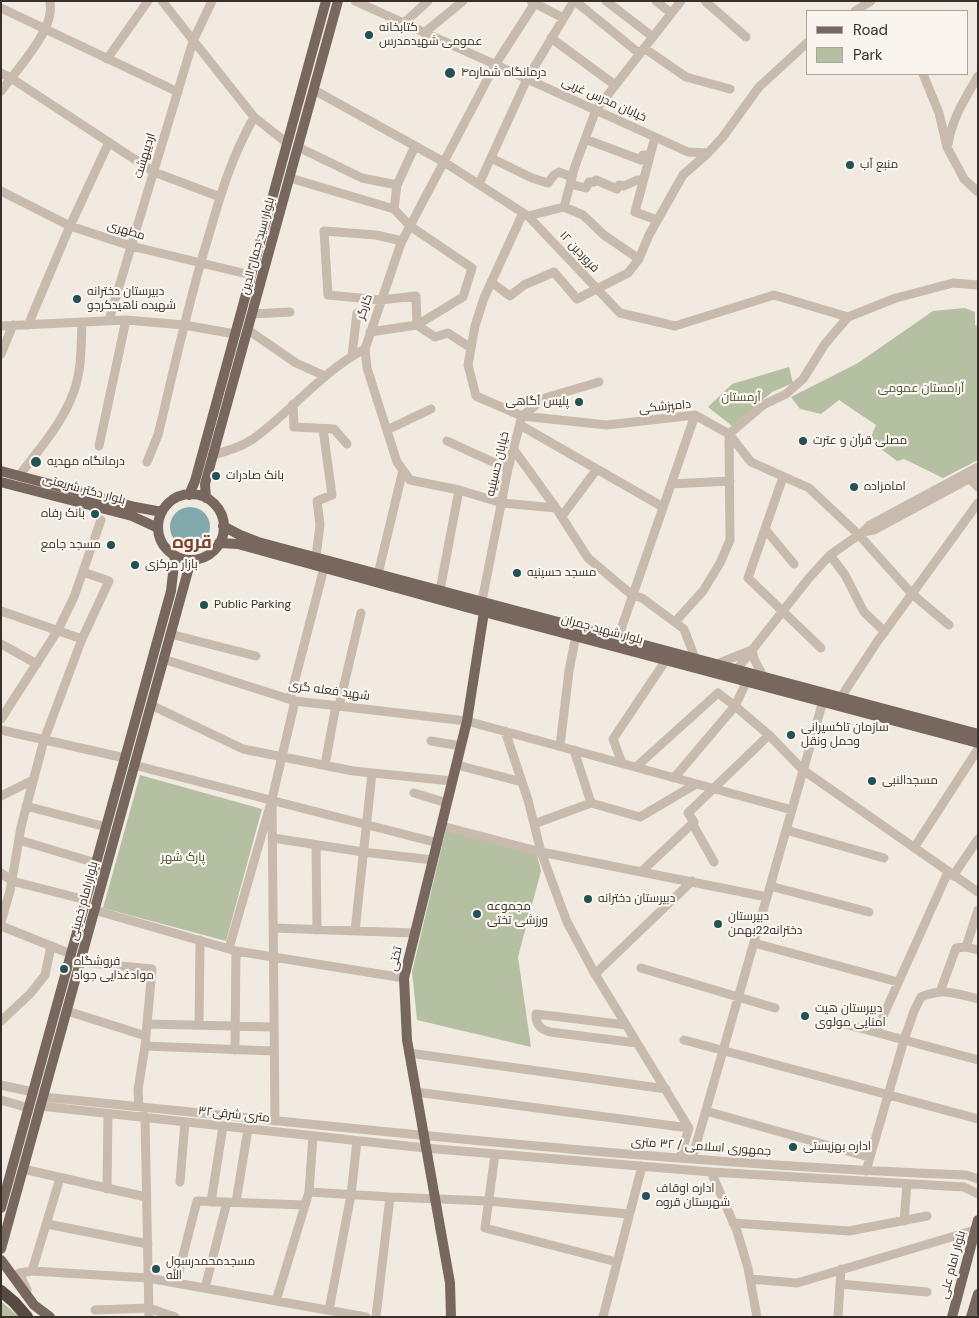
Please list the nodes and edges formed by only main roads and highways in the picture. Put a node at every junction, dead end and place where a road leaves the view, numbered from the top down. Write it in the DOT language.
graph roads {
  1 [pos="326,1"];
  2 [pos="338,1"];
  3 [pos="270,206"];
  4 [pos="281,209"];
  5 [pos="1,471"];
  6 [pos="1,482"];
  7 [pos="189,495"];
  8 [pos="206,498"];
  9 [pos="162,512"];
  10 [pos="223,526"];
  11 [pos="158,528"];
  12 [pos="220,543"];
  13 [pos="175,556"];
  14 [pos="191,560"];
  15 [pos="483,607"];
  16 [pos="616,642"];
  17 [pos="162,644"];
  18 [pos="978,734"];
  19 [pos="978,743"];
  20 [pos="13,1185"];
  21 [pos="1,1208"];
  22 [pos="976,1225"];
  23 [pos="1,1249"];
  24 [pos="1,1260"];
  25 [pos="2,1289"];
  26 [pos="978,1294"];
  27 [pos="27,1317"];
  28 [pos="50,1317"];
  29 [pos="451,1317"];
  30 [pos="952,1317"];
  31 [pos="971,1317"];
  1 -- 3 [label="main road, بلوار سید جمال الدین"];
  2 -- 4 [label="main road, بلوار سید جمال الدین"];
  3 -- 4 [label="main road"];
  3 -- 7 [label="main road, بلوار سید جمال الدین"];
  4 -- 8 [label="main road, بلوار سید جمال الدین"];
  5 -- 9 [label="main road"];
  6 -- 11 [label="main road, بلوار دکتر شریعتی"];
  7 -- 8 [label="main road"];
  7 -- 9 [label="main road"];
  8 -- 10 [label="main road"];
  9 -- 11 [label="main road"];
  10 -- 12 [label="main road"];
  10 -- 15 [label="main road, بلوار شهید چمران"];
  11 -- 13 [label="main road"];
  12 -- 14 [label="main road"];
  12 -- 15 [label="main road, بلوار شهید چمران"];
  13 -- 14 [label="main road"];
  13 -- 17 [label="main road, بلوار امام خمینی"];
  14 -- 17 [label="main road, بلوار امام خمینی"];
  15 -- 16 [label="main road, بلوار شهید چمران"];
  15 -- 16 [label="main road, بلوار شهید چمران"];
  15 -- 29 [label="main road, تختی"];
  16 -- 18 [label="main road, بلوار شهید چمران"];
  16 -- 19 [label="main road, بلوار شهید چمران"];
  17 -- 20 [label="main road, بلوار امام خمینی"];
  17 -- 20 [label="main road, بلوار امام خمینی"];
  20 -- 21 [label="main road, بلوار امام خمینی"];
  20 -- 23 [label="main road, بلوار امام خمینی"];
  22 -- 30 [label="main road, بلوار امام علی"];
  24 -- 28 [label="main road"];
  25 -- 27 [label="highway"];
  26 -- 31 [label="main road"];
}
